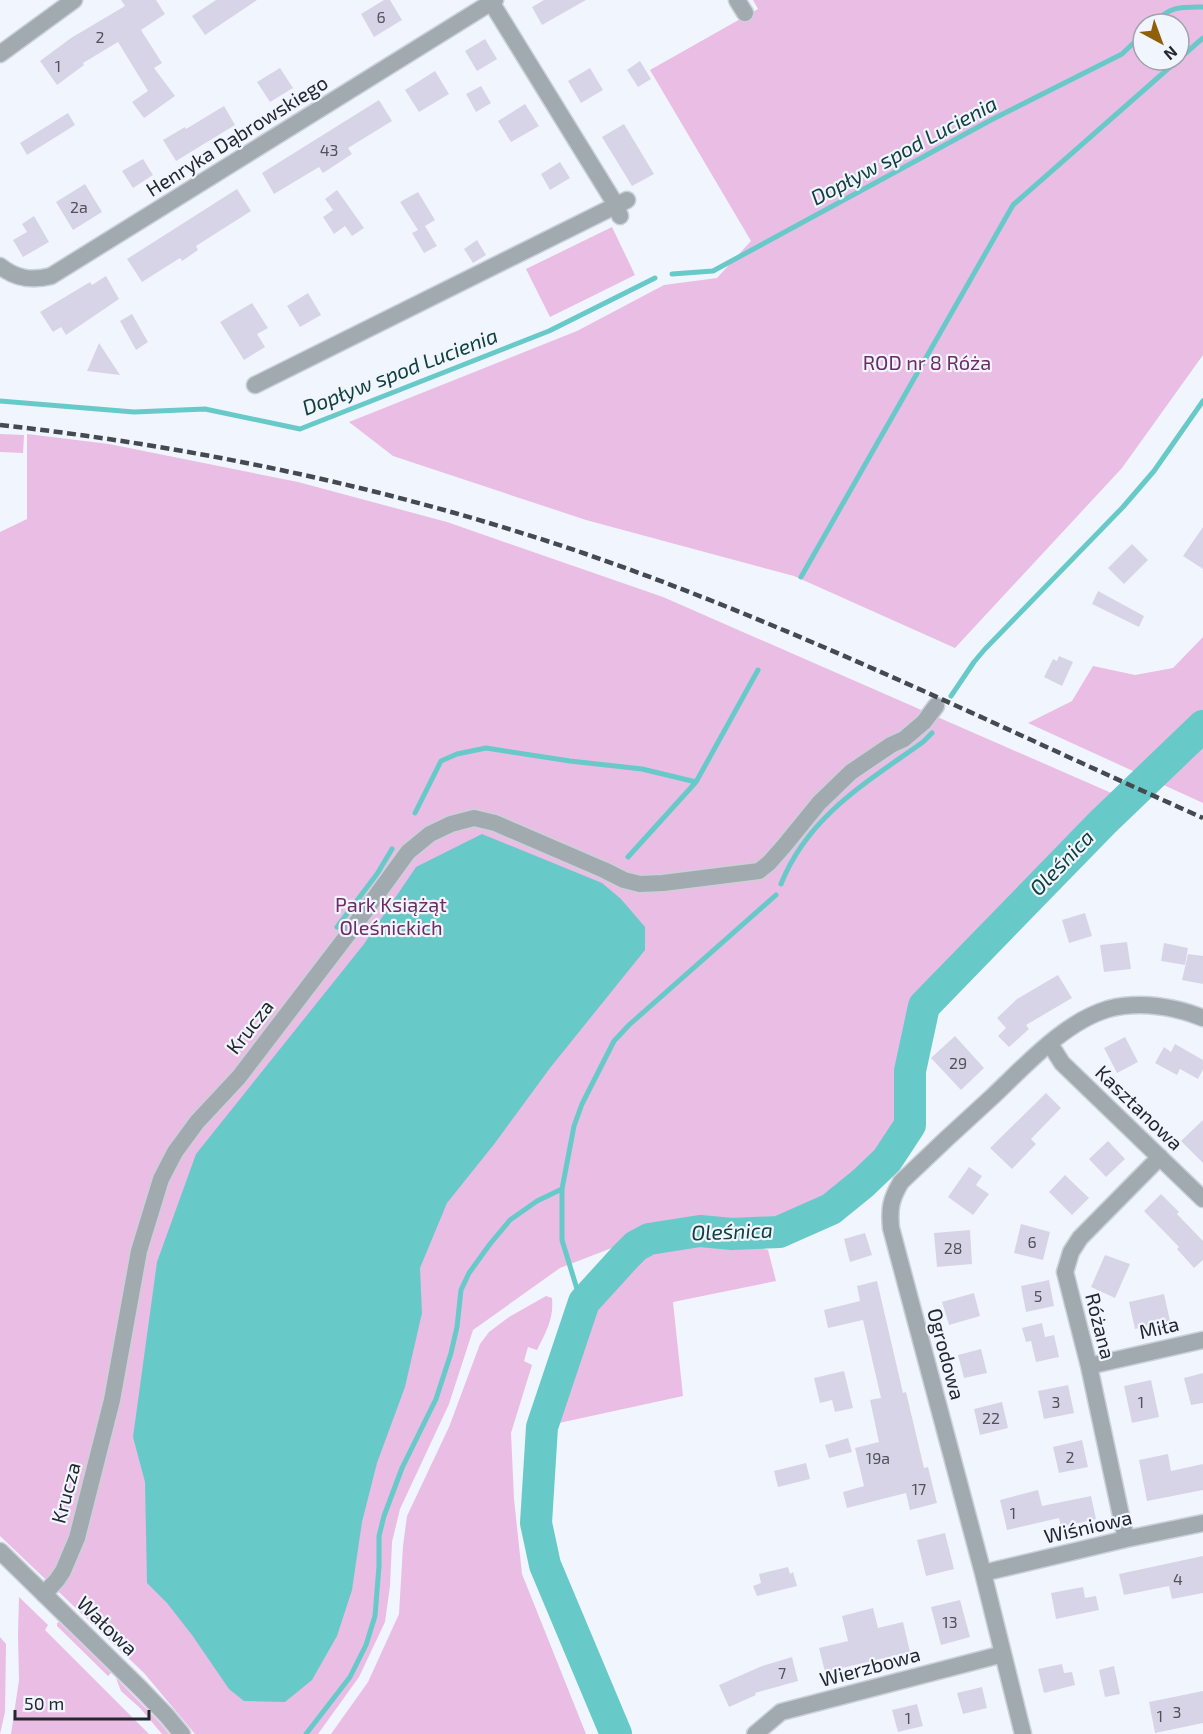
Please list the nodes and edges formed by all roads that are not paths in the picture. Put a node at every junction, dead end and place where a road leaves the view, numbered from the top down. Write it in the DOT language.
graph roads {
  1 [pos="74,0"];
  2 [pos="493,1"];
  3 [pos="0,54"];
  4 [pos="0,267"];
  5 [pos="255,385"];
  6 [pos="936,706"];
  7 [pos="1203,1018"];
  8 [pos="1050,1044"];
  9 [pos="1160,1157"];
  10 [pos="1203,1199"];
  11 [pos="1203,1340"];
  12 [pos="1089,1366"];
  13 [pos="1203,1523"];
  14 [pos="1126,1539"];
  15 [pos="0,1551"];
  16 [pos="983,1573"];
  17 [pos="44,1594"];
  18 [pos="1003,1654"];
  19 [pos="182,1734"];
  20 [pos="755,1734"];
  21 [pos="1023,1734"];
  1 -- 3 [label="street"];
  2 -- 4 [label="street, Henryka Dąbrowskiego"];
  2 -- 5 [label="street, Henryka Dąbrowskiego"];
  6 -- 17 [label="street, Krucza"];
  7 -- 8 [label="street, Ogrodowa"];
  8 -- 9 [label="street, Kasztanowa"];
  8 -- 16 [label="street, Ogrodowa"];
  9 -- 10 [label="street, Kasztanowa"];
  9 -- 12 [label="street, Różana"];
  11 -- 12 [label="street, Miła"];
  12 -- 14 [label="street, Różana"];
  13 -- 14 [label="street, Wiśniowa"];
  14 -- 16 [label="street, Wiśniowa"];
  15 -- 17 [label="street, Wałowa"];
  16 -- 18 [label="street, Ogrodowa"];
  17 -- 19 [label="street, Wałowa"];
  18 -- 20 [label="street, Wierzbowa"];
  18 -- 21 [label="street, Ogrodowa"];
}
